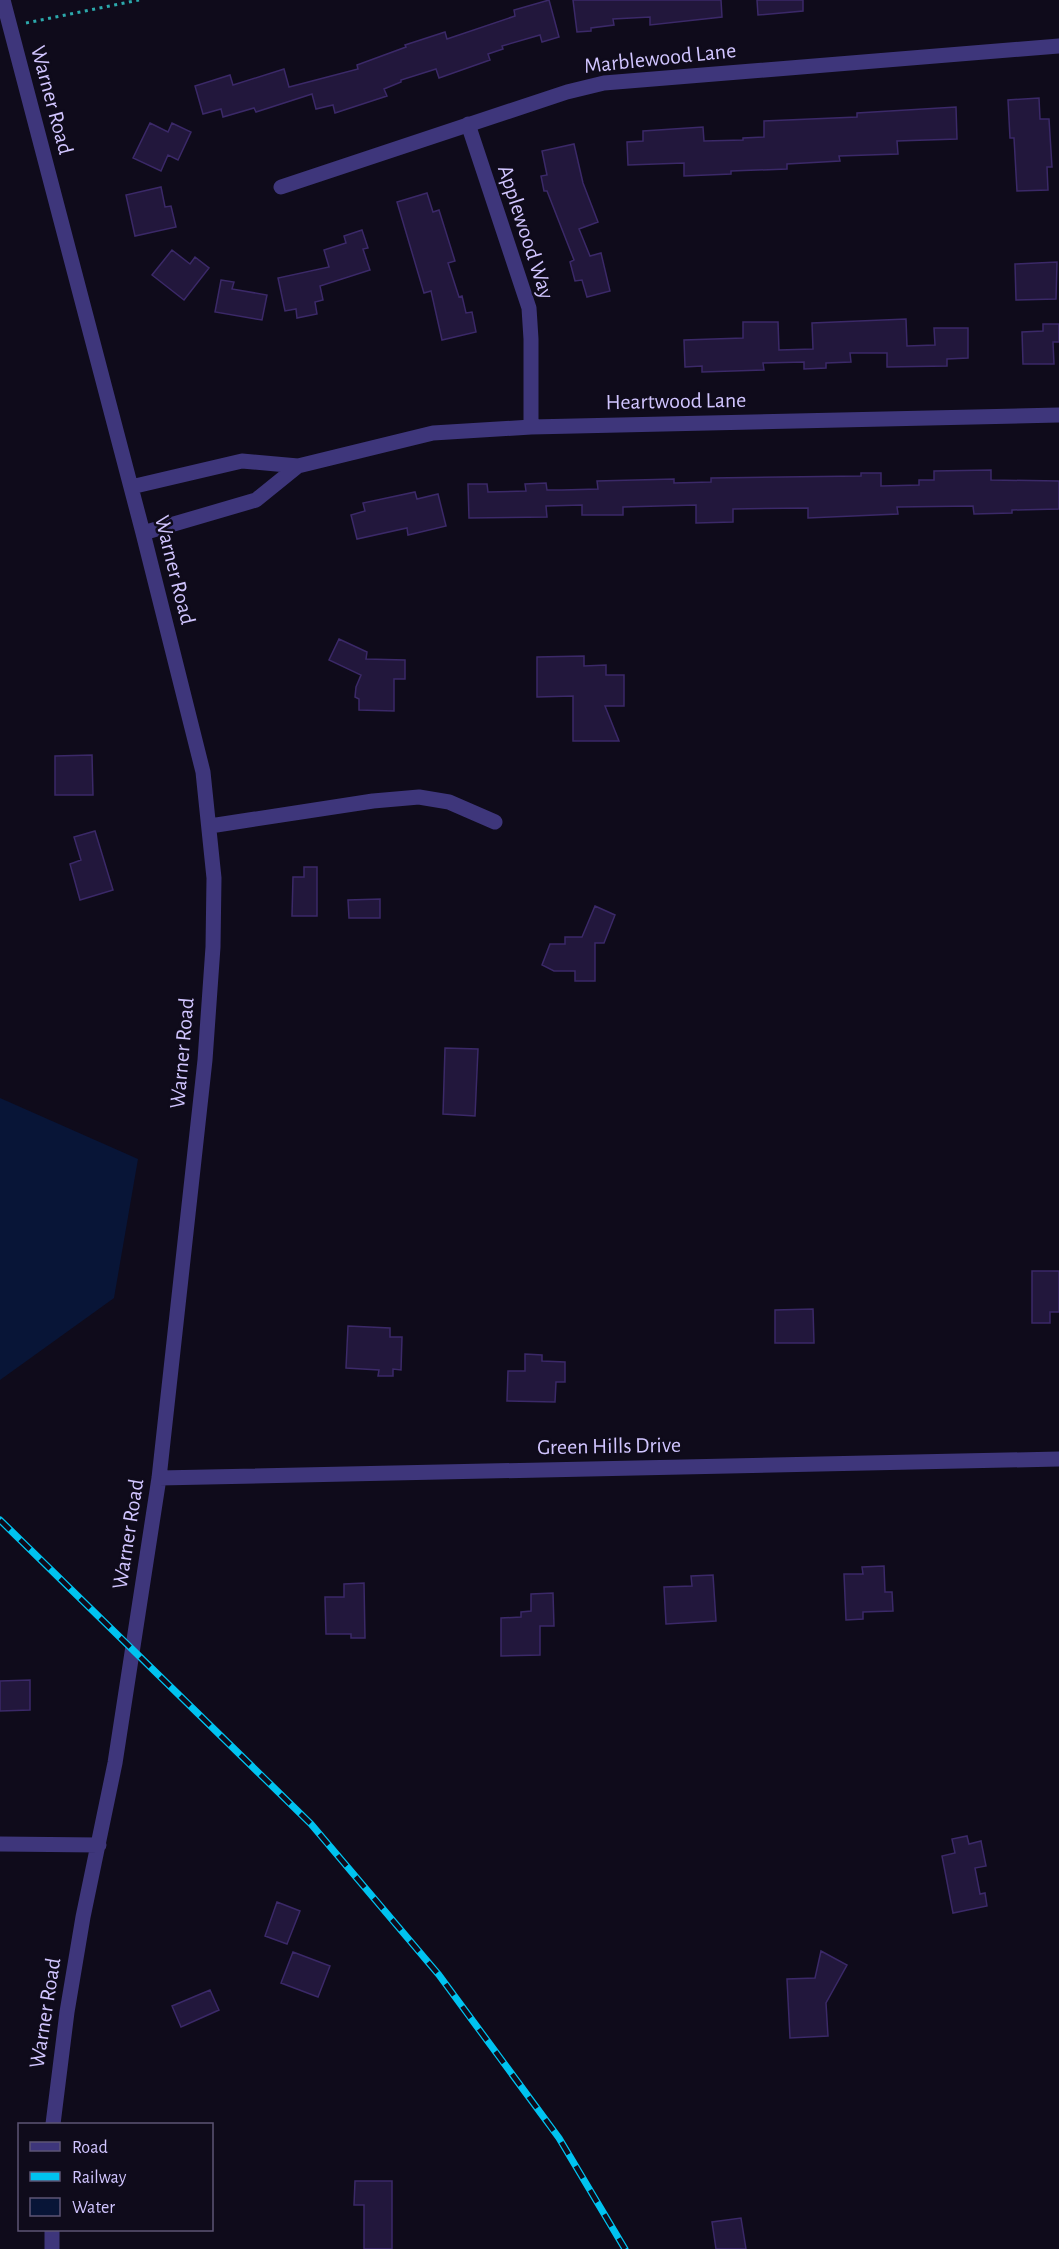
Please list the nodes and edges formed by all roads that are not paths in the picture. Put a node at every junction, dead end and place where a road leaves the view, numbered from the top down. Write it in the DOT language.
graph roads {
  1 [pos="3,0"];
  2 [pos="1059,46"];
  3 [pos="468,124"];
  4 [pos="281,188"];
  5 [pos="1059,415"];
  6 [pos="531,427"];
  7 [pos="298,466"];
  8 [pos="131,487"];
  9 [pos="143,533"];
  10 [pos="495,822"];
  11 [pos="210,826"];
  12 [pos="1059,1459"];
  13 [pos="159,1479"];
  14 [pos="0,1844"];
  15 [pos="99,1845"];
  16 [pos="53,2123"];
  17 [pos="52,2231"];
  18 [pos="52,2249"];
  1 -- 8 [label="street, Warner Road"];
  2 -- 3 [label="street, Marblewood Lane"];
  3 -- 4 [label="street, Marblewood Lane"];
  3 -- 6 [label="street, Applewood Way"];
  5 -- 6 [label="street, Heartwood Lane"];
  6 -- 7 [label="street, Heartwood Lane"];
  7 -- 8 [label="street, Heartwood Lane"];
  7 -- 9 [label="street, Heartwood Lane"];
  8 -- 9 [label="street, Warner Road"];
  9 -- 11 [label="street, Warner Road"];
  10 -- 11 [label="street"];
  11 -- 13 [label="street, Warner Road"];
  12 -- 13 [label="street, Green Hills Drive"];
  13 -- 15 [label="street, Warner Road"];
  14 -- 15 [label="street"];
  15 -- 16 [label="street, Warner Road"];
  17 -- 18 [label="street"];
}
